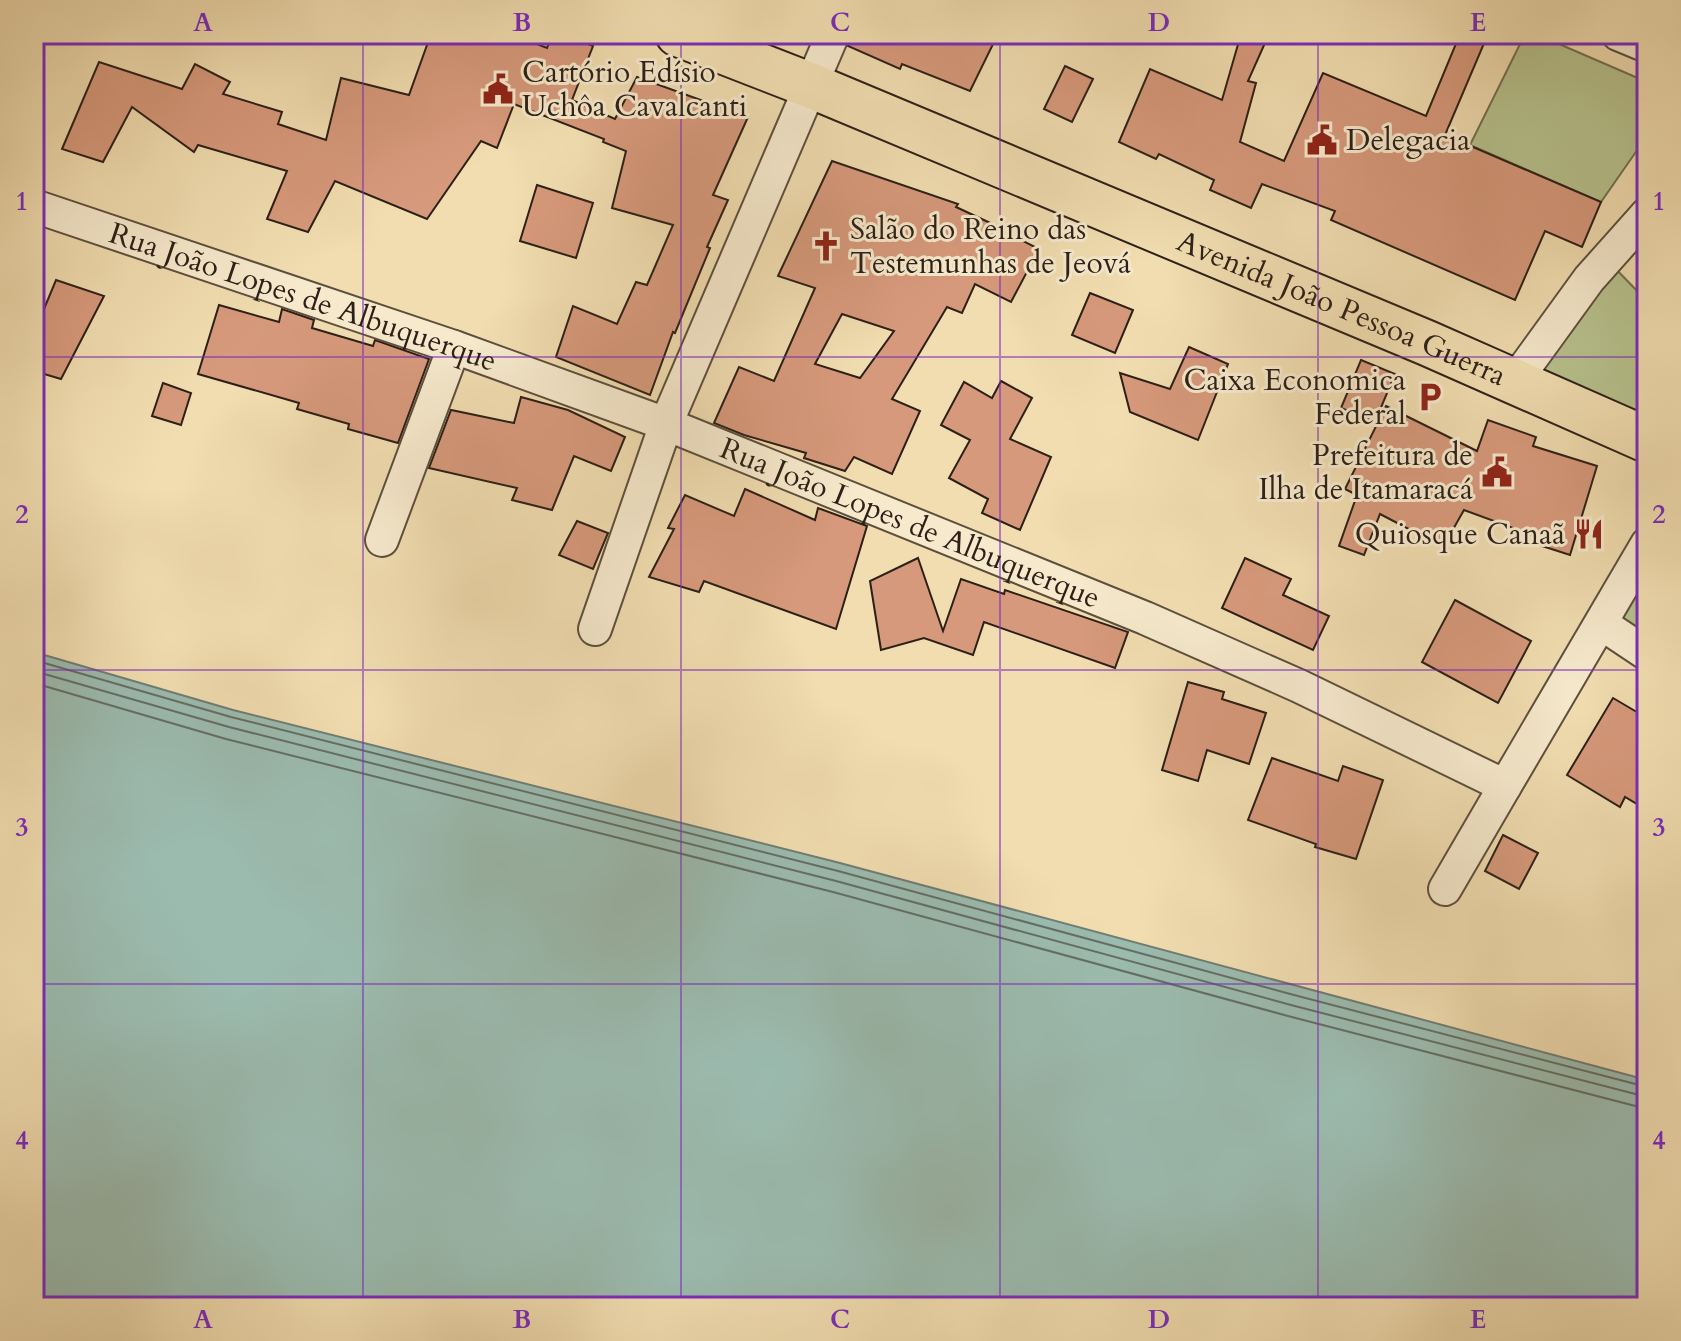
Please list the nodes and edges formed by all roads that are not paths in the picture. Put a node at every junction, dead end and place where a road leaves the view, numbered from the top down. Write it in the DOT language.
graph roads {
  1 [pos="678,34"];
  2 [pos="833,34"];
  3 [pos="1618,34"];
  4 [pos="1647,46"];
  5 [pos="812,86"];
  6 [pos="34,206"];
  7 [pos="1647,214"];
  8 [pos="454,347"];
  9 [pos="1515,381"];
  10 [pos="666,424"];
  11 [pos="1647,440"];
  12 [pos="382,540"];
  13 [pos="1647,544"];
  14 [pos="1602,624"];
  15 [pos="595,629"];
  16 [pos="1647,654"];
  17 [pos="1505,786"];
  18 [pos="1445,889"];
  1 -- 5 [label="main road, Avenida João Pessoa Guerra"];
  2 -- 5 [label="street"];
  3 -- 4 [label="street"];
  5 -- 9 [label="main road, Avenida João Pessoa Guerra"];
  5 -- 10 [label="street"];
  6 -- 8 [label="street, Rua João Lopes de Albuquerque"];
  7 -- 9 [label="street"];
  8 -- 10 [label="street, Rua João Lopes de Albuquerque"];
  8 -- 12 [label="street"];
  9 -- 11 [label="main road, Avenida João Pessoa Guerra"];
  10 -- 15 [label="street"];
  10 -- 17 [label="street, Rua João Lopes de Albuquerque"];
  13 -- 14 [label="street"];
  14 -- 16 [label="street"];
  14 -- 17 [label="street"];
  17 -- 18 [label="street"];
}
